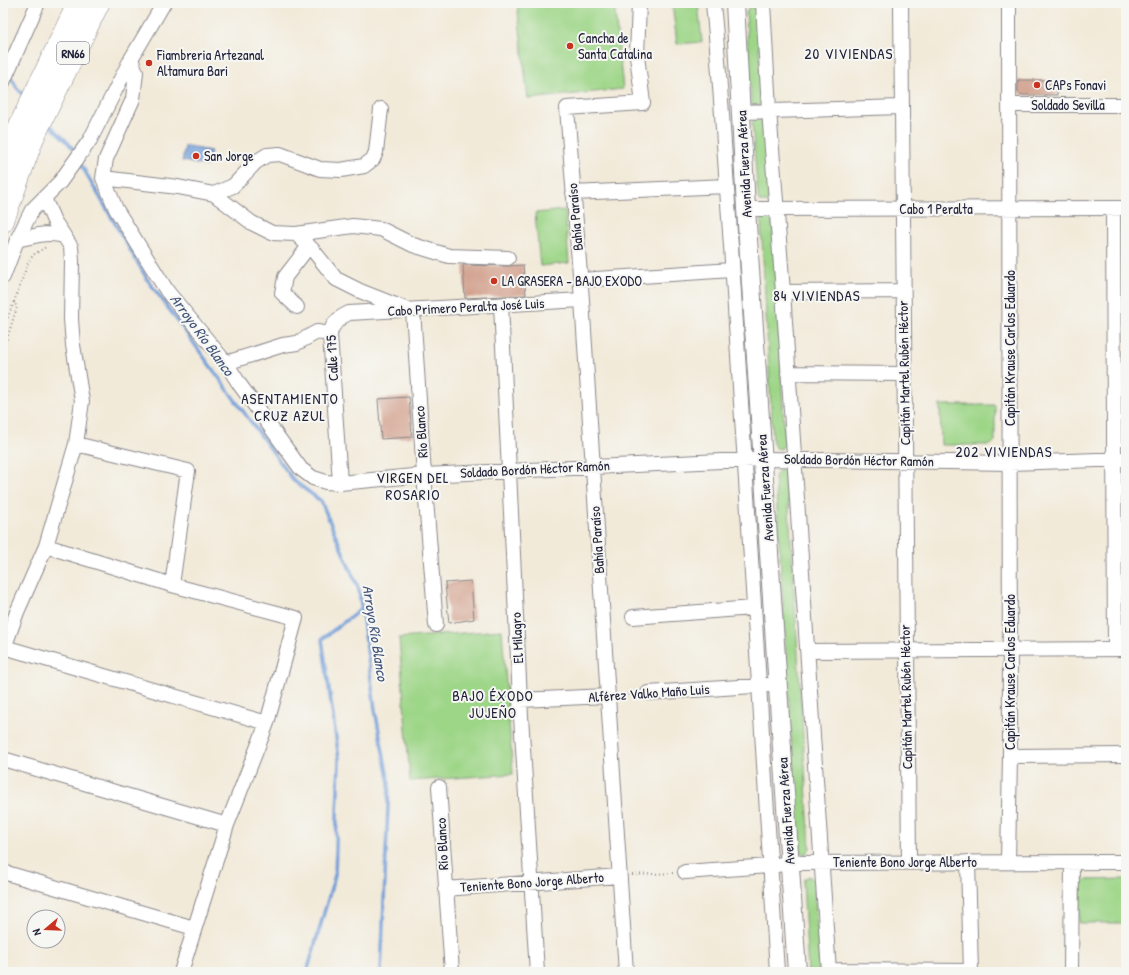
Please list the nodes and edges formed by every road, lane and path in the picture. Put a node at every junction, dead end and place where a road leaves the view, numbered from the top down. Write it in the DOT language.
graph roads {
  1 [pos="38,3"];
  2 [pos="78,3"];
  3 [pos="99,3"];
  4 [pos="112,3"];
  5 [pos="164,3"];
  6 [pos="639,3"];
  7 [pos="713,3"];
  8 [pos="735,3"];
  9 [pos="763,3"];
  10 [pos="901,3"];
  11 [pos="1010,3"];
  12 [pos="131,59"];
  13 [pos="3,82"];
  14 [pos="47,102"];
  15 [pos="1010,105"];
  16 [pos="1126,105"];
  17 [pos="901,107"];
  18 [pos="380,109"];
  19 [pos="769,110"];
  20 [pos="741,112"];
  21 [pos="30,132"];
  22 [pos="3,167"];
  23 [pos="103,178"];
  24 [pos="726,186"];
  25 [pos="573,193"];
  26 [pos="214,194"];
  27 [pos="44,198"];
  28 [pos="1119,208"];
  29 [pos="746,209"];
  30 [pos="777,209"];
  31 [pos="1010,209"];
  32 [pos="903,210"];
  33 [pos="3,222"];
  34 [pos="296,234"];
  35 [pos="64,236"];
  36 [pos="29,237"];
  37 [pos="309,246"];
  38 [pos="508,258"];
  39 [pos="732,270"];
  40 [pos="3,277"];
  41 [pos="581,280"];
  42 [pos="903,291"];
  43 [pos="783,292"];
  44 [pos="582,300"];
  45 [pos="501,305"];
  46 [pos="297,307"];
  47 [pos="411,310"];
  48 [pos="349,313"];
  49 [pos="3,329"];
  50 [pos="330,334"];
  51 [pos="3,351"];
  52 [pos="226,363"];
  53 [pos="788,373"];
  54 [pos="905,374"];
  55 [pos="76,444"];
  56 [pos="764,459"];
  57 [pos="794,459"];
  58 [pos="1120,459"];
  59 [pos="746,460"];
  60 [pos="905,461"];
  61 [pos="1010,463"];
  62 [pos="592,467"];
  63 [pos="509,470"];
  64 [pos="424,474"];
  65 [pos="340,483"];
  66 [pos="46,546"];
  67 [pos="172,585"];
  68 [pos="753,608"];
  69 [pos="633,617"];
  70 [pos="436,625"];
  71 [pos="4,649"];
  72 [pos="1010,649"];
  73 [pos="1120,649"];
  74 [pos="906,650"];
  75 [pos="807,651"];
  76 [pos="778,685"];
  77 [pos="760,686"];
  78 [pos="648,693"];
  79 [pos="607,696"];
  80 [pos="520,700"];
  81 [pos="267,723"];
  82 [pos="1126,755"];
  83 [pos="1010,756"];
  84 [pos="3,759"];
  85 [pos="439,787"];
  86 [pos="227,825"];
  87 [pos="821,862"];
  88 [pos="909,862"];
  89 [pos="968,862"];
  90 [pos="1008,862"];
  91 [pos="1072,862"];
  92 [pos="1126,862"];
  93 [pos="790,863"];
  94 [pos="770,866"];
  95 [pos="3,872"];
  96 [pos="685,872"];
  97 [pos="619,876"];
  98 [pos="530,882"];
  99 [pos="445,889"];
  100 [pos="194,928"];
  101 [pos="829,971"];
  102 [pos="971,971"];
  103 [pos="181,972"];
  104 [pos="452,972"];
  105 [pos="537,972"];
  106 [pos="626,972"];
  107 [pos="777,972"];
  108 [pos="797,972"];
  109 [pos="1071,972"];
  1 -- 13 [label="street"];
  2 -- 14 [label="highway, RN66"];
  3 -- 14 [label="highway, RN66"];
  4 -- 14 [label="highway"];
  5 -- 12 [label="street"];
  6 -- 25 [label="street, Bahía Paraíso"];
  7 -- 24 [label="street"];
  8 -- 20 [label="main road, Avenida Fuerza Aérea"];
  9 -- 19 [label="street"];
  10 -- 17 [label="street, Capitán Martel Rubén Héctor"];
  11 -- 15 [label="street, Capitán Krause Carlos Eduardo"];
  12 -- 23 [label="street"];
  12 -- 27 [label="street"];
  14 -- 21 [label="highway, RN66"];
  14 -- 21 [label="highway"];
  15 -- 16 [label="street, Soldado Sevilla"];
  15 -- 31 [label="street, Capitán Krause Carlos Eduardo"];
  17 -- 19 [label="street"];
  17 -- 32 [label="street, Capitán Martel Rubén Héctor"];
  18 -- 26 [label="street"];
  19 -- 20 [label="street"];
  19 -- 30 [label="street"];
  20 -- 29 [label="main road, Avenida Fuerza Aérea"];
  21 -- 22 [label="highway, RN66"];
  21 -- 33 [label="highway, RN66"];
  23 -- 26 [label="street"];
  23 -- 52 [label="street, Soldado Bordón Héctor Ramón"];
  24 -- 25 [label="street"];
  24 -- 39 [label="street"];
  25 -- 41 [label="street, Bahía Paraíso"];
  26 -- 34 [label="street"];
  27 -- 35 [label="street"];
  27 -- 36 [label="street"];
  28 -- 31 [label="street, Cabo 1 Peralta"];
  28 -- 58 [label="street"];
  29 -- 30 [label="street, Cabo 1 Peralta"];
  29 -- 56 [label="main road, Avenida Fuerza Aérea"];
  30 -- 32 [label="street, Cabo 1 Peralta"];
  30 -- 43 [label="street"];
  31 -- 32 [label="street, Cabo 1 Peralta"];
  31 -- 61 [label="street, Capitán Krause Carlos Eduardo"];
  32 -- 42 [label="street, Capitán Martel Rubén Héctor"];
  34 -- 37 [label="street"];
  34 -- 38 [label="street"];
  35 -- 36 [label="street"];
  35 -- 55 [label="street"];
  36 -- 40 [label="street"];
  37 -- 46 [label="street"];
  37 -- 47 [label="street"];
  39 -- 41 [label="street"];
  39 -- 59 [label="street"];
  41 -- 44 [label="street, Bahía Paraíso"];
  42 -- 43 [label="street"];
  42 -- 54 [label="street, Capitán Martel Rubén Héctor"];
  43 -- 53 [label="street"];
  44 -- 45 [label="street, Cabo Primero Peralta José Luis"];
  44 -- 62 [label="street, Bahía Paraíso"];
  45 -- 47 [label="street, Cabo Primero Peralta José Luis"];
  45 -- 63 [label="street, El Milagro"];
  47 -- 48 [label="street, Cabo Primero Peralta José Luis"];
  47 -- 64 [label="street, Río Blanco"];
  48 -- 50 [label="street, Calle 175"];
  49 -- 51 [label="path"];
  50 -- 52 [label="street"];
  50 -- 65 [label="street, Calle 175"];
  52 -- 65 [label="street, Soldado Bordón Héctor Ramón"];
  53 -- 54 [label="street"];
  53 -- 57 [label="street"];
  54 -- 60 [label="street, Capitán Martel Rubén Héctor"];
  55 -- 66 [label="street"];
  55 -- 67 [label="street"];
  56 -- 57 [label="street, Soldado Bordón Héctor Ramón"];
  56 -- 59 [label="street, Soldado Bordón Héctor Ramón"];
  56 -- 76 [label="main road, Avenida Fuerza Aérea"];
  57 -- 60 [label="street, Soldado Bordón Héctor Ramón"];
  57 -- 75 [label="street"];
  58 -- 61 [label="street, Soldado Bordón Héctor Ramón"];
  58 -- 73 [label="street"];
  59 -- 62 [label="street, Soldado Bordón Héctor Ramón"];
  59 -- 68 [label="street"];
  60 -- 61 [label="street, Soldado Bordón Héctor Ramón"];
  60 -- 74 [label="street, Capitán Martel Rubén Héctor"];
  61 -- 72 [label="street, Capitán Krause Carlos Eduardo"];
  62 -- 63 [label="street, Soldado Bordón Héctor Ramón"];
  62 -- 79 [label="street, Bahía Paraíso"];
  63 -- 64 [label="street, Soldado Bordón Héctor Ramón"];
  63 -- 80 [label="street, El Milagro"];
  64 -- 65 [label="street, Soldado Bordón Héctor Ramón"];
  64 -- 70 [label="street, Río Blanco"];
  66 -- 67 [label="street"];
  66 -- 71 [label="street"];
  67 -- 81 [label="street"];
  68 -- 69 [label="street"];
  68 -- 77 [label="street"];
  71 -- 81 [label="street"];
  72 -- 73 [label="street"];
  72 -- 74 [label="street"];
  72 -- 83 [label="street, Capitán Krause Carlos Eduardo"];
  74 -- 75 [label="street"];
  74 -- 88 [label="street, Capitán Martel Rubén Héctor"];
  75 -- 87 [label="street"];
  76 -- 77 [label="street, Alférez Valko Maño Luis"];
  76 -- 93 [label="main road, Avenida Fuerza Aérea"];
  77 -- 78 [label="street, Alférez Valko Maño Luis"];
  77 -- 94 [label="street"];
  78 -- 79 [label="path, Alférez Valko Maño Luis"];
  79 -- 80 [label="street, Alférez Valko Maño Luis"];
  79 -- 97 [label="street, Bahía Paraíso"];
  80 -- 98 [label="street, El Milagro"];
  81 -- 86 [label="street"];
  82 -- 83 [label="street"];
  83 -- 90 [label="street, Capitán Krause Carlos Eduardo"];
  84 -- 86 [label="street"];
  85 -- 99 [label="street, Río Blanco"];
  86 -- 100 [label="street"];
  87 -- 88 [label="street, Teniente Bono Jorge Alberto"];
  87 -- 93 [label="street, Teniente Bono Jorge Alberto"];
  87 -- 101 [label="street"];
  88 -- 89 [label="street, Teniente Bono Jorge Alberto"];
  89 -- 90 [label="street, Teniente Bono Jorge Alberto"];
  89 -- 102 [label="street"];
  90 -- 91 [label="street, Teniente Bono Jorge Alberto"];
  91 -- 92 [label="street, Teniente Bono Jorge Alberto"];
  91 -- 109 [label="street"];
  93 -- 94 [label="street, Teniente Bono Jorge Alberto"];
  93 -- 108 [label="main road, Avenida Fuerza Aérea"];
  94 -- 96 [label="street, Teniente Bono Jorge Alberto"];
  94 -- 107 [label="street"];
  95 -- 100 [label="street"];
  96 -- 97 [label="path"];
  97 -- 98 [label="street, Teniente Bono Jorge Alberto"];
  97 -- 106 [label="street, Bahía Paraíso"];
  98 -- 99 [label="street, Teniente Bono Jorge Alberto"];
  98 -- 105 [label="street, El Milagro"];
  99 -- 104 [label="street, Río Blanco"];
  100 -- 103 [label="street"];
  101 -- 102 [label="street"];
}
